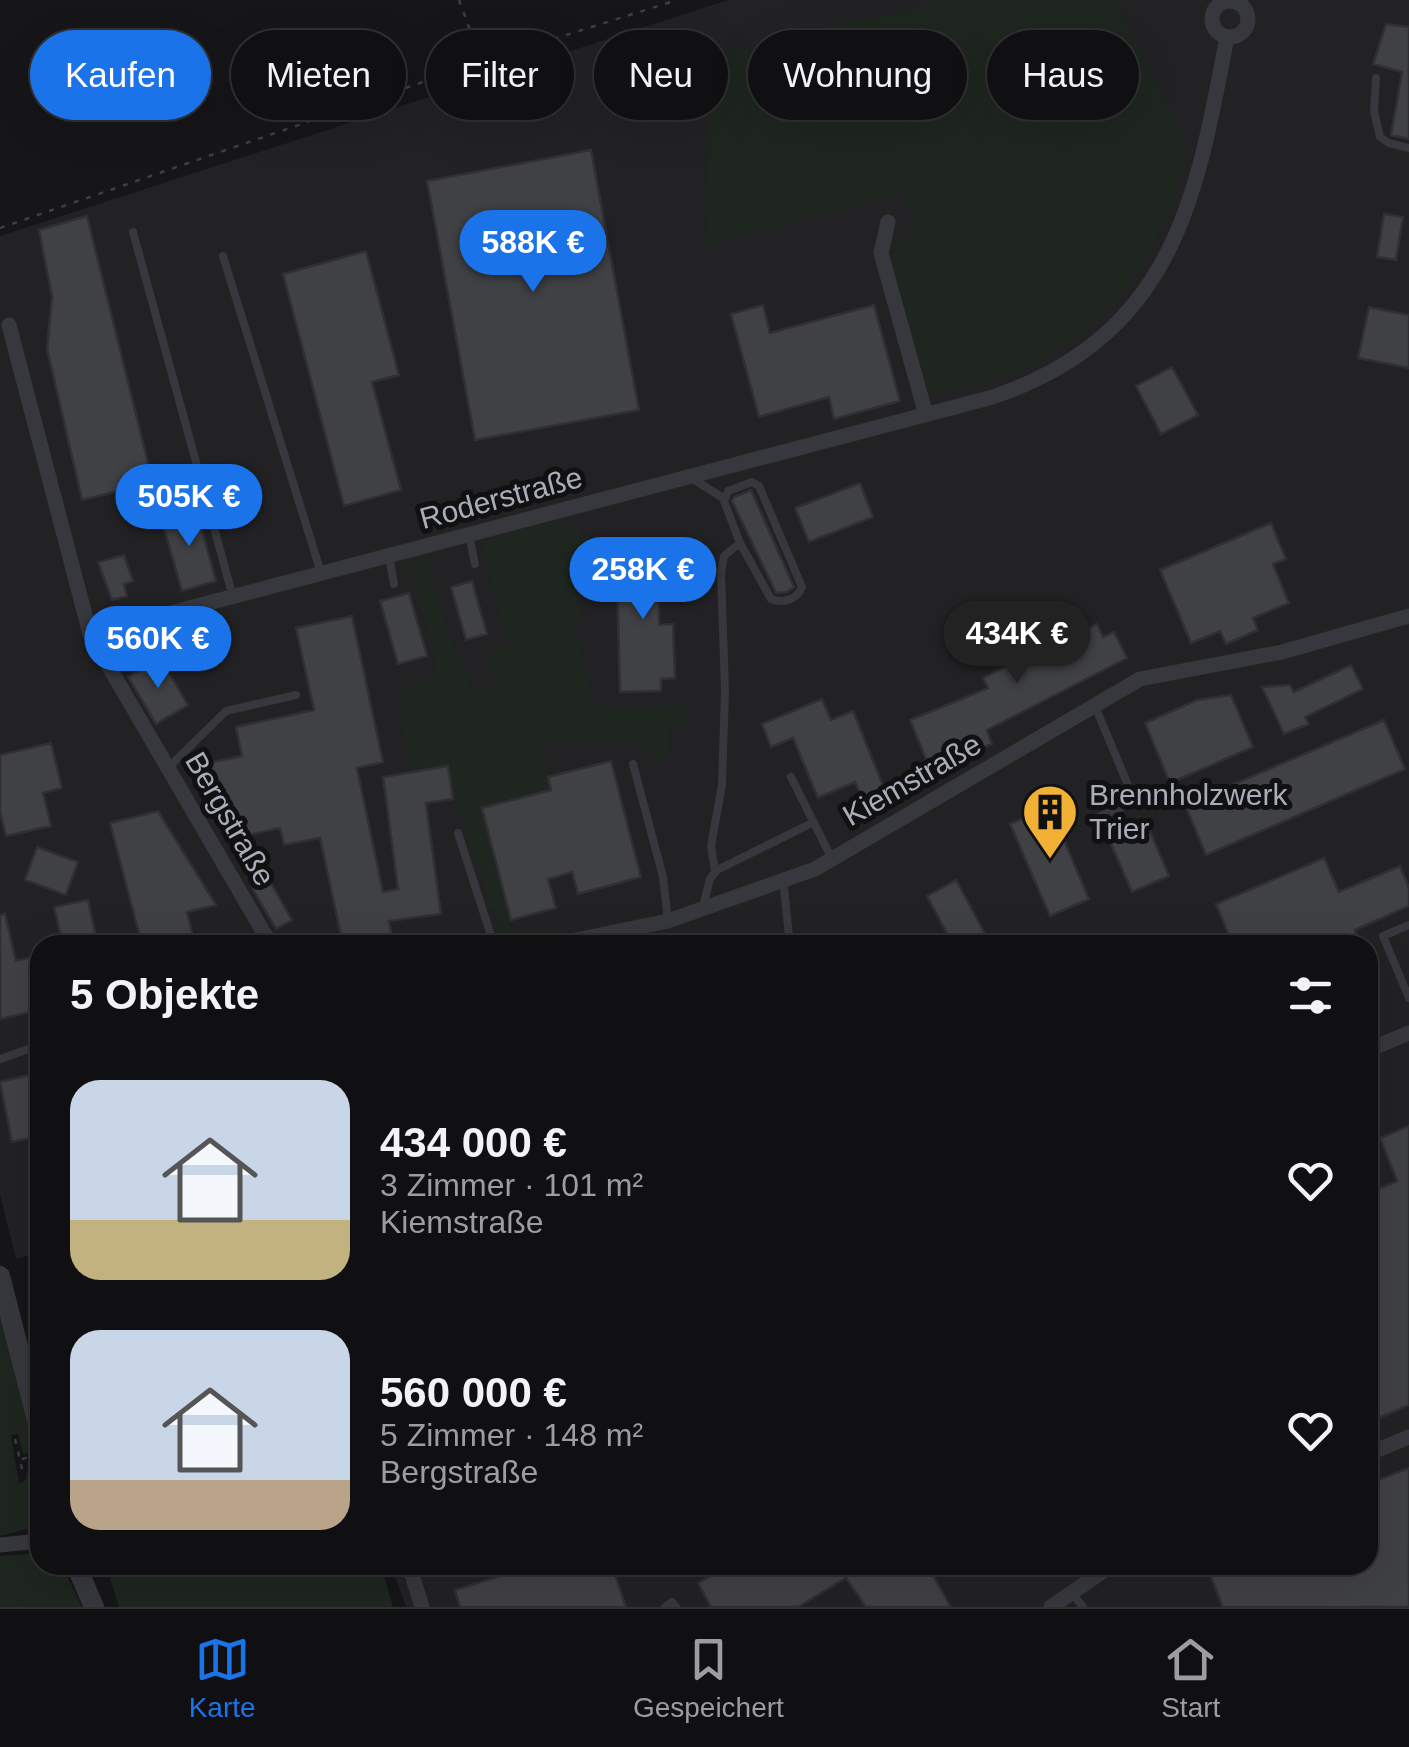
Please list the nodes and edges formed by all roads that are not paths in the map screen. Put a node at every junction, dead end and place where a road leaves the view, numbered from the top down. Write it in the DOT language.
graph roads {
  1 [pos="1227,37"];
  2 [pos="1376,78"];
  3 [pos="1409,148"];
  4 [pos="888,222"];
  5 [pos="133,232"];
  6 [pos="223,256"];
  7 [pos="10,325"];
  8 [pos="926,414"];
  9 [pos="690,477"];
  10 [pos="724,498"];
  11 [pos="470,534"];
  12 [pos="740,543"];
  13 [pos="389,556"];
  14 [pos="475,564"];
  15 [pos="321,574"];
  16 [pos="394,584"];
  17 [pos="232,597"];
  18 [pos="1409,616"];
  19 [pos="90,634"];
  20 [pos="296,696"];
  21 [pos="1094,706"];
  22 [pos="634,764"];
  23 [pos="168,768"];
  24 [pos="792,777"];
  25 [pos="1096,818"];
  26 [pos="814,822"];
  27 [pos="458,833"];
  28 [pos="832,859"];
  29 [pos="716,871"];
  30 [pos="784,880"];
  31 [pos="702,910"];
  32 [pos="668,921"];
  33 [pos="1409,924"];
  34 [pos="265,935"];
  35 [pos="491,935"];
  36 [pos="614,935"];
  37 [pos="789,935"];
  38 [pos="1409,998"];
  39 [pos="1409,1033"];
  40 [pos="1378,1046"];
  41 [pos="30,1049"];
  42 [pos="0,1060"];
  43 [pos="0,1276"];
  44 [pos="30,1393"];
  45 [pos="1409,1437"];
  46 [pos="1378,1450"];
  47 [pos="30,1542"];
  48 [pos="0,1545"];
  49 [pos="80,1575"];
  50 [pos="411,1575"];
  51 [pos="1098,1575"];
  52 [pos="1072,1593"];
  53 [pos="94,1607"];
  54 [pos="422,1607"];
  55 [pos="665,1607"];
  56 [pos="676,1607"];
  57 [pos="1051,1607"];
  58 [pos="1083,1607"];
  1 -- 8 [label="street, Roderstraße"];
  2 -- 3 [label="lane"];
  4 -- 8 [label="street"];
  5 -- 17 [label="lane"];
  6 -- 15 [label="lane"];
  7 -- 19 [label="street, Bergstraße"];
  8 -- 9 [label="street, Roderstraße"];
  9 -- 10 [label="lane"];
  9 -- 11 [label="street, Roderstraße"];
  10 -- 12 [label="lane"];
  10 -- 12 [label="lane"];
  11 -- 13 [label="street, Roderstraße"];
  11 -- 14 [label="lane"];
  12 -- 29 [label="lane"];
  13 -- 15 [label="street, Roderstraße"];
  13 -- 16 [label="lane"];
  15 -- 17 [label="street, Roderstraße"];
  17 -- 19 [label="street, Roderstraße"];
  18 -- 21 [label="street, Kiemstraße"];
  19 -- 23 [label="street, Bergstraße"];
  20 -- 23 [label="lane"];
  21 -- 25 [label="lane"];
  21 -- 28 [label="street, Kiemstraße"];
  22 -- 32 [label="lane"];
  23 -- 34 [label="street, Bergstraße"];
  24 -- 26 [label="lane"];
  26 -- 28 [label="lane"];
  26 -- 29 [label="lane"];
  27 -- 35 [label="lane"];
  28 -- 30 [label="street, Kiemstraße"];
  29 -- 31 [label="lane"];
  30 -- 31 [label="street, Kiemstraße"];
  30 -- 37 [label="lane"];
  31 -- 32 [label="street, Kiemstraße"];
  32 -- 36 [label="street, Kiemstraße"];
  33 -- 38 [label="lane"];
  39 -- 40 [label="street"];
  41 -- 42 [label="lane"];
  43 -- 44 [label="street"];
  45 -- 46 [label="street"];
  47 -- 48 [label="street"];
  49 -- 53 [label="street"];
  50 -- 54 [label="street"];
  51 -- 52 [label="street"];
  52 -- 57 [label="street"];
  52 -- 58 [label="lane"];
  55 -- 56 [label="lane"];
}
